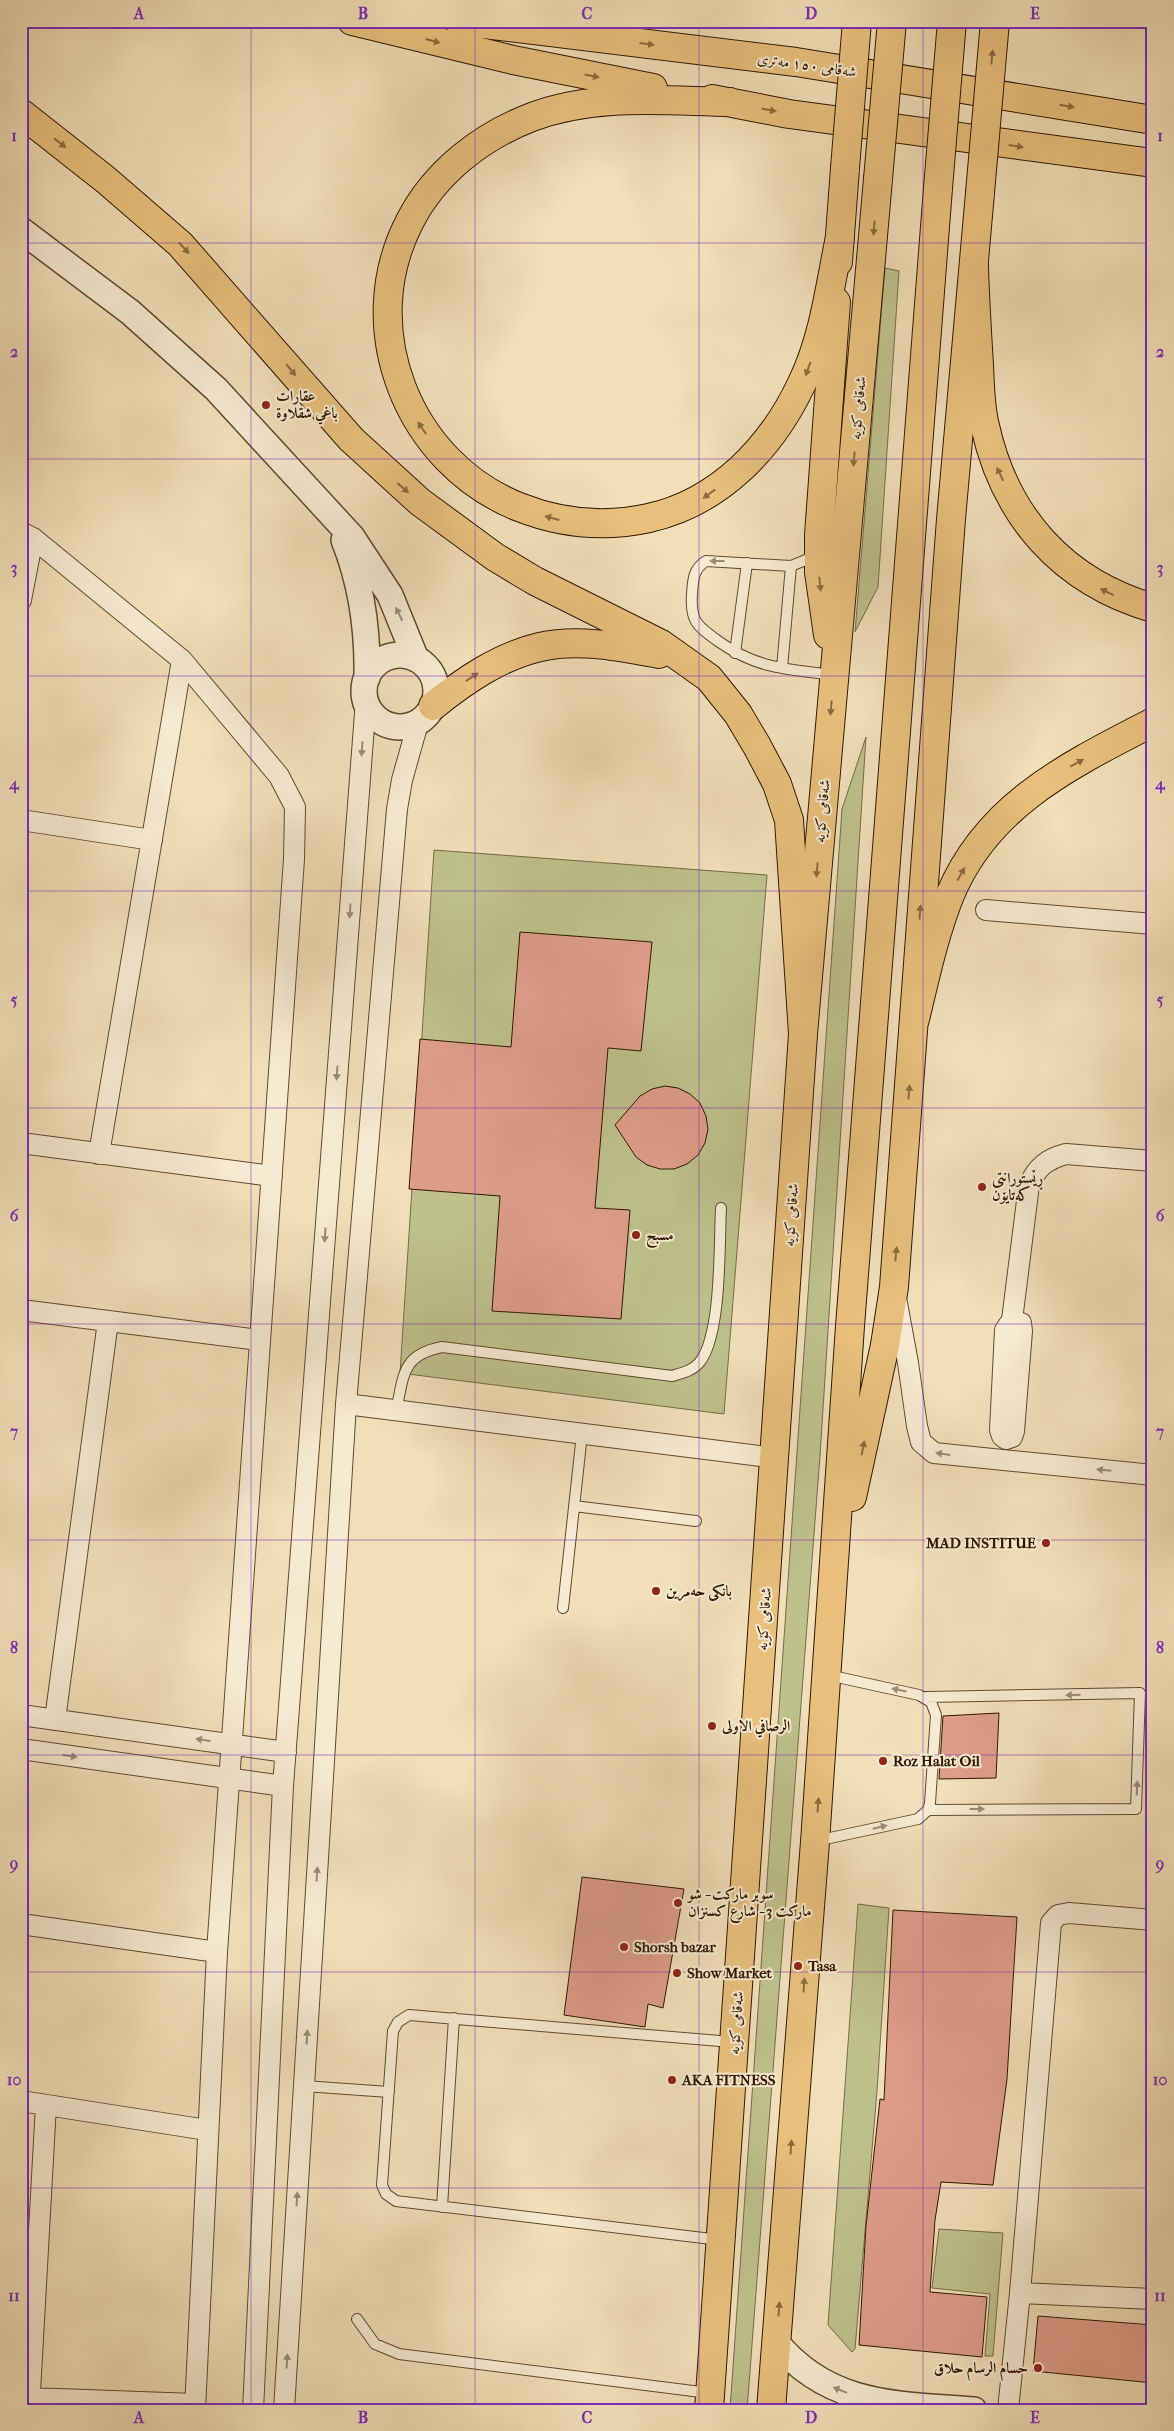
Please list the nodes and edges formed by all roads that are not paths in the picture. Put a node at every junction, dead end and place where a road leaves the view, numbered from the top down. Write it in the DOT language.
graph roads {
  1 [pos="352,21"];
  2 [pos="460,21"];
  3 [pos="857,21"];
  4 [pos="892,21"];
  5 [pos="952,21"];
  6 [pos="995,21"];
  7 [pos="730,102"];
  8 [pos="21,113"];
  9 [pos="1153,120"];
  10 [pos="1148,164"];
  11 [pos="21,230"];
  12 [pos="840,237"];
  13 [pos="974,267"];
  14 [pos="329,512"];
  15 [pos="27,535"];
  16 [pos="819,535"];
  17 [pos="747,563"];
  18 [pos="792,566"];
  19 [pos="21,600"];
  20 [pos="1153,608"];
  21 [pos="735,653"];
  22 [pos="682,658"];
  23 [pos="416,659"];
  24 [pos="182,660"];
  25 [pos="782,668"];
  26 [pos="834,675"];
  27 [pos="366,689"];
  28 [pos="426,714"];
  29 [pos="1153,722"];
  30 [pos="21,820"];
  31 [pos="152,840"];
  32 [pos="986,910"];
  33 [pos="1153,924"];
  34 [pos="915,1020"];
  35 [pos="803,1034"];
  36 [pos="21,1144"];
  37 [pos="99,1154"];
  38 [pos="1153,1161"];
  39 [pos="272,1176"];
  40 [pos="721,1208"];
  41 [pos="894,1287"];
  42 [pos="21,1310"];
  43 [pos="108,1320"];
  44 [pos="1012,1320"];
  45 [pos="259,1340"];
  46 [pos="346,1404"];
  47 [pos="396,1411"];
  48 [pos="582,1434"];
  49 [pos="776,1458"];
  50 [pos="1153,1475"];
  51 [pos="574,1506"];
  52 [pos="696,1521"];
  53 [pos="833,1581"];
  54 [pos="563,1608"];
  55 [pos="826,1674"];
  56 [pos="926,1697"];
  57 [pos="21,1715"];
  58 [pos="56,1720"];
  59 [pos="231,1744"];
  60 [pos="21,1749"];
  61 [pos="286,1752"];
  62 [pos="228,1778"];
  63 [pos="283,1786"];
  64 [pos="928,1810"];
  65 [pos="815,1842"];
  66 [pos="1153,1920"];
  67 [pos="21,1924"];
  68 [pos="217,1952"];
  69 [pos="454,2018"];
  70 [pos="735,2043"];
  71 [pos="304,2086"];
  72 [pos="389,2092"];
  73 [pos="21,2101"];
  74 [pos="46,2105"];
  75 [pos="207,2130"];
  76 [pos="442,2206"];
  77 [pos="721,2240"];
  78 [pos="1020,2294"];
  79 [pos="1153,2299"];
  80 [pos="357,2319"];
  81 [pos="776,2342"];
  82 [pos="26,2364"];
  83 [pos="709,2401"];
  84 [pos="29,2404"];
  85 [pos="195,2407"];
  86 [pos="918,2408"];
  87 [pos="252,2410"];
  88 [pos="284,2410"];
  89 [pos="771,2410"];
  90 [pos="974,2410"];
  91 [pos="1008,2410"];
  1 -- 7 [label="highway, one-way"];
  2 -- 9 [label="highway, شەقامی ١٥٠ مەتری, one-way"];
  3 -- 12 [label="highway, bridge"];
  4 -- 26 [label="highway, شەقامی کۆیە, one-way, bridge"];
  5 -- 53 [label="highway, bridge"];
  13 -- 6 [label="highway, one-way, bridge"];
  7 -- 10 [label="highway, one-way"];
  12 -- 7 [label="highway, one-way"];
  8 -- 22 [label="highway, one-way"];
  11 -- 14 [label="street"];
  12 -- 16 [label="highway"];
  20 -- 13 [label="highway, one-way"];
  34 -- 13 [label="highway, one-way"];
  23 -- 14 [label="street, one-way"];
  14 -- 27 [label="street"];
  15 -- 19 [label="street"];
  15 -- 24 [label="street"];
  16 -- 18 [label="lane"];
  16 -- 26 [label="highway, one-way"];
  17 -- 18 [label="lane"];
  17 -- 21 [label="lane"];
  17 -- 21 [label="lane, one-way"];
  18 -- 25 [label="lane"];
  21 -- 25 [label="lane"];
  28 -- 22 [label="highway, one-way"];
  22 -- 35 [label="highway"];
  23 -- 27 [label="street"];
  23 -- 28 [label="street"];
  24 -- 31 [label="street"];
  24 -- 39 [label="street"];
  25 -- 26 [label="lane"];
  26 -- 35 [label="highway, شەقامی کۆیە, one-way"];
  27 -- 28 [label="street"];
  27 -- 61 [label="street, one-way"];
  28 -- 46 [label="street"];
  34 -- 29 [label="highway, one-way"];
  30 -- 31 [label="street"];
  31 -- 37 [label="street"];
  32 -- 33 [label="street"];
  41 -- 34 [label="highway, one-way"];
  35 -- 49 [label="highway, شەقامی کۆیە"];
  36 -- 37 [label="street"];
  37 -- 39 [label="street"];
  38 -- 44 [label="street"];
  39 -- 45 [label="street"];
  40 -- 47 [label="lane"];
  50 -- 41 [label="street, one-way"];
  53 -- 41 [label="highway, one-way"];
  42 -- 43 [label="street"];
  43 -- 45 [label="street"];
  43 -- 58 [label="street"];
  44 -- 44 [label="street"];
  45 -- 59 [label="street"];
  46 -- 47 [label="street"];
  71 -- 46 [label="street, one-way"];
  47 -- 48 [label="street"];
  48 -- 49 [label="street"];
  48 -- 51 [label="lane"];
  49 -- 70 [label="highway, شەقامی کۆیە"];
  51 -- 52 [label="lane"];
  51 -- 54 [label="lane"];
  53 -- 55 [label="highway"];
  56 -- 55 [label="lane, one-way"];
  65 -- 55 [label="highway, one-way"];
  56 -- 64 [label="lane"];
  64 -- 56 [label="lane, one-way"];
  57 -- 58 [label="street"];
  59 -- 58 [label="street, one-way"];
  59 -- 61 [label="street"];
  59 -- 62 [label="street"];
  60 -- 62 [label="street, one-way"];
  61 -- 63 [label="street"];
  62 -- 63 [label="street"];
  62 -- 68 [label="street"];
  63 -- 87 [label="street"];
  65 -- 64 [label="lane, one-way"];
  81 -- 65 [label="highway, one-way"];
  66 -- 78 [label="street"];
  67 -- 68 [label="street"];
  68 -- 75 [label="street"];
  69 -- 70 [label="lane"];
  69 -- 72 [label="lane"];
  69 -- 76 [label="lane"];
  70 -- 77 [label="highway, شەقامی کۆیە"];
  71 -- 72 [label="lane"];
  88 -- 71 [label="street, one-way"];
  72 -- 76 [label="lane"];
  73 -- 74 [label="street"];
  74 -- 75 [label="street"];
  74 -- 82 [label="street"];
  75 -- 85 [label="street"];
  76 -- 77 [label="lane"];
  77 -- 83 [label="highway, شەقامی کۆیە"];
  78 -- 79 [label="street"];
  78 -- 91 [label="street"];
  80 -- 83 [label="lane"];
  86 -- 81 [label="street, one-way"];
  81 -- 89 [label="highway"];
  82 -- 84 [label="street"];
  84 -- 85 [label="street"];
  86 -- 90 [label="street"];
}
